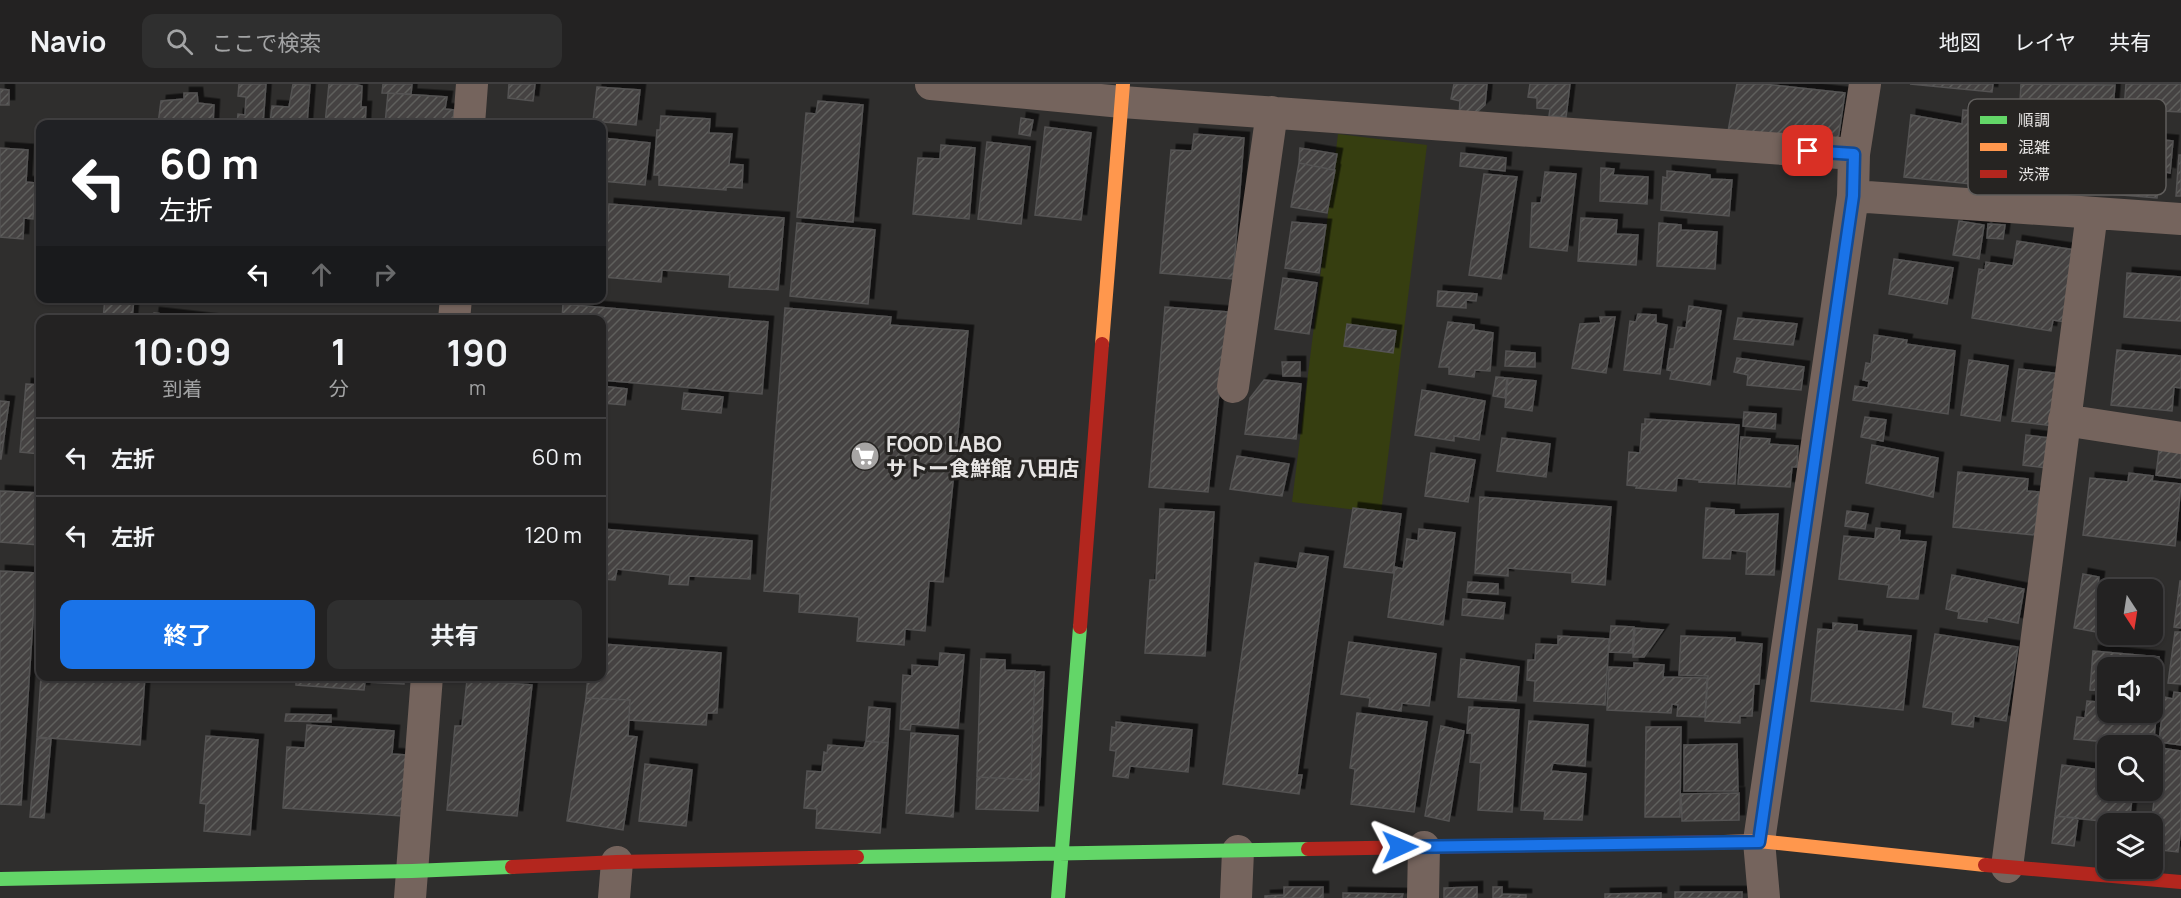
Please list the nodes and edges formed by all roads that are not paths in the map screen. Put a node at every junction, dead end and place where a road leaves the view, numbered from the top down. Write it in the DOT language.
graph roads {
  1 [pos="472,84"];
  2 [pos="931,84"];
  3 [pos="1865,84"];
  4 [pos="1122,93"];
  5 [pos="1272,112"];
  6 [pos="469,120"];
  7 [pos="1854,154"];
  8 [pos="1853,196"];
  9 [pos="2092,213"];
  10 [pos="2181,219"];
  11 [pos="1233,387"];
  12 [pos="2064,420"];
  13 [pos="2181,438"];
  14 [pos="427,681"];
  15 [pos="1759,842"];
  16 [pos="1424,847"];
  17 [pos="1238,850"];
  18 [pos="1061,853"];
  19 [pos="617,862"];
  20 [pos="2007,867"];
  21 [pos="0,879"];
  22 [pos="2181,882"];
  23 [pos="411,884"];
  24 [pos="614,898"];
  25 [pos="1058,898"];
  26 [pos="1236,898"];
  27 [pos="1423,898"];
  28 [pos="1764,898"];
  1 -- 6 [label="street"];
  2 -- 4 [label="street"];
  3 -- 7 [label="street"];
  4 -- 5 [label="street"];
  4 -- 18 [label="street"];
  5 -- 7 [label="street"];
  5 -- 11 [label="street"];
  7 -- 8 [label="street"];
  8 -- 9 [label="street"];
  8 -- 15 [label="street"];
  9 -- 10 [label="street"];
  9 -- 12 [label="street"];
  12 -- 13 [label="street"];
  12 -- 20 [label="street"];
  14 -- 23 [label="street"];
  15 -- 16 [label="street"];
  15 -- 20 [label="street"];
  15 -- 28 [label="street"];
  16 -- 17 [label="street"];
  16 -- 27 [label="street"];
  17 -- 18 [label="street"];
  17 -- 26 [label="street"];
  18 -- 19 [label="street"];
  18 -- 25 [label="street"];
  19 -- 23 [label="street"];
  19 -- 24 [label="street"];
  20 -- 22 [label="street"];
  21 -- 23 [label="street"];
}
